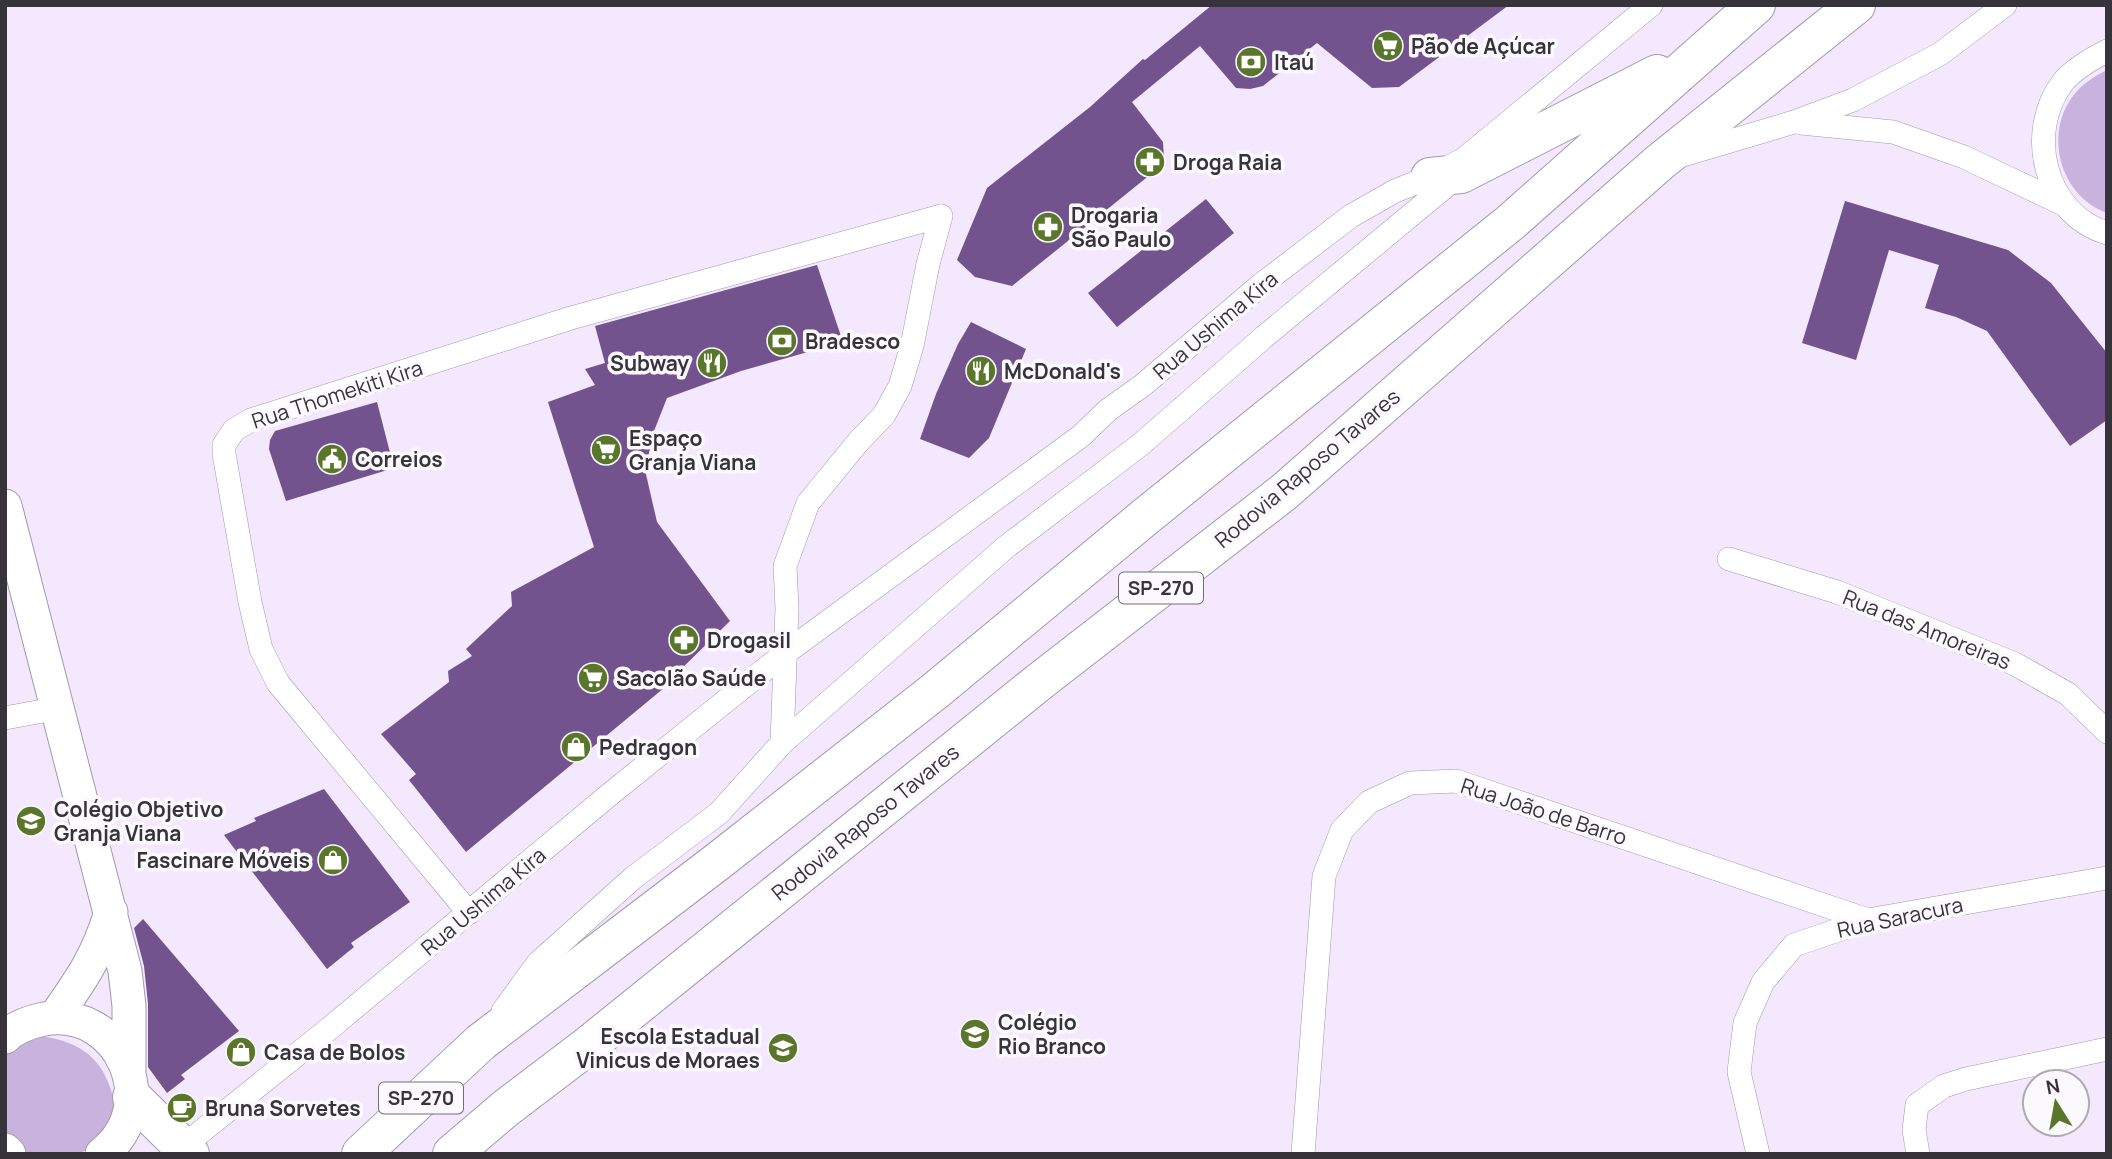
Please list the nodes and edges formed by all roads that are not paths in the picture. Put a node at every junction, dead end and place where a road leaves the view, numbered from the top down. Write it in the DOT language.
graph roads {
  1 [pos="1651,5"];
  2 [pos="1756,5"];
  3 [pos="1856,5"];
  4 [pos="2005,5"];
  5 [pos="1706,49"];
  6 [pos="2107,51"];
  7 [pos="1794,122"];
  8 [pos="1660,163"];
  9 [pos="1445,176"];
  10 [pos="2068,208"];
  11 [pos="2107,233"];
  12 [pos="2107,249"];
  13 [pos="5,506"];
  14 [pos="1729,559"];
  15 [pos="784,654"];
  16 [pos="59,708"];
  17 [pos="5,718"];
  18 [pos="2107,732"];
  19 [pos="782,743"];
  20 [pos="2107,878"];
  21 [pos="111,912"];
  22 [pos="470,913"];
  23 [pos="1868,920"];
  24 [pos="55,1017"];
  25 [pos="5,1037"];
  26 [pos="481,1042"];
  27 [pos="2107,1049"];
  28 [pos="131,1084"];
  29 [pos="506,1108"];
  30 [pos="186,1151"];
  31 [pos="102,1154"];
  32 [pos="361,1154"];
  33 [pos="452,1154"];
  34 [pos="471,1154"];
  35 [pos="1303,1154"];
  36 [pos="1758,1154"];
  37 [pos="1918,1154"];
  1 -- 9 [label="street, Rua Ushima Kira"];
  2 -- 5 [label="highway, SP-270"];
  3 -- 8 [label="highway, Rodovia Raposo Tavares / SP-270"];
  4 -- 7 [label="street"];
  5 -- 9 [label="highway"];
  5 -- 26 [label="highway, SP-270"];
  6 -- 10 [label="street"];
  7 -- 8 [label="street"];
  7 -- 10 [label="street"];
  8 -- 29 [label="highway, Rodovia Raposo Tavares / SP-270"];
  9 -- 15 [label="street, Rua Ushima Kira"];
  9 -- 19 [label="street"];
  10 -- 11 [label="street"];
  10 -- 12 [label="street"];
  13 -- 16 [label="main road"];
  14 -- 18 [label="street, Rua das Amoreiras"];
  15 -- 19 [label="street"];
  15 -- 22 [label="street, Rua Ushima Kira"];
  15 -- 22 [label="street, Rua Thomekiti Kira"];
  16 -- 17 [label="street"];
  16 -- 21 [label="main road"];
  19 -- 26 [label="street"];
  20 -- 23 [label="street, Rua Saracura"];
  21 -- 24 [label="main road"];
  21 -- 28 [label="main road"];
  22 -- 30 [label="street, Rua Ushima Kira"];
  23 -- 35 [label="street, Rua João de Barro"];
  23 -- 36 [label="street, Rua Saracura"];
  24 -- 25 [label="main road"];
  24 -- 28 [label="main road"];
  26 -- 32 [label="highway, SP-270"];
  27 -- 37 [label="street"];
  28 -- 30 [label="highway"];
  28 -- 31 [label="main road"];
  29 -- 33 [label="highway, Rodovia Raposo Tavares / SP-270"];
  29 -- 34 [label="highway"];
}
